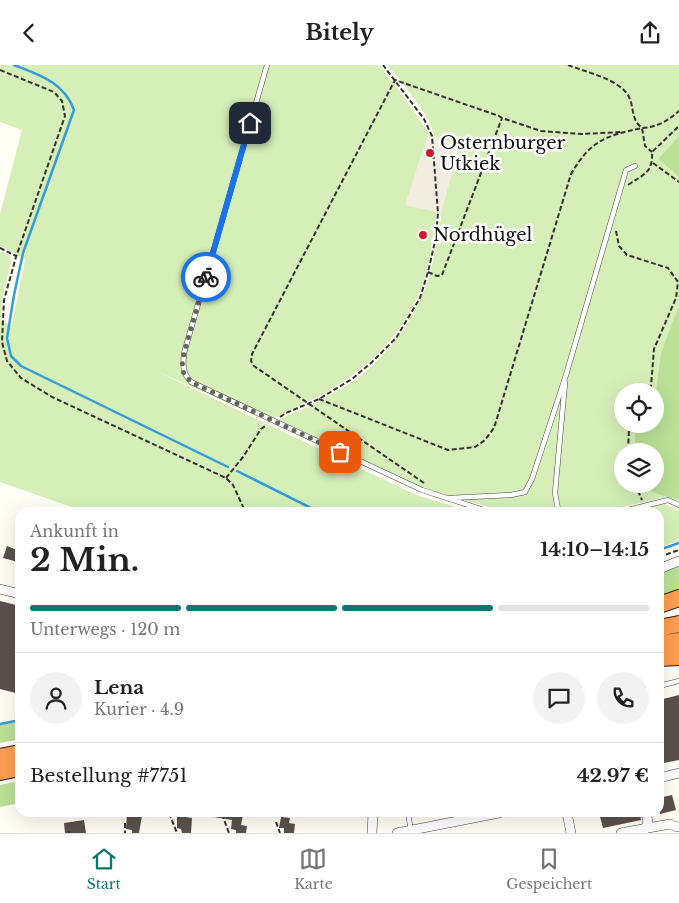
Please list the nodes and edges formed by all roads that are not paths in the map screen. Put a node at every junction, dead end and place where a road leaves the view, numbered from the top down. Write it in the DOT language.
graph roads {
  1 [pos="267,65"];
  2 [pos="635,166"];
  3 [pos="566,375"];
  4 [pos="446,499"];
  5 [pos="679,505"];
  6 [pos="473,507"];
  7 [pos="558,507"];
  8 [pos="637,507"];
  9 [pos="679,561"];
  10 [pos="664,567"];
  11 [pos="0,589"];
  12 [pos="15,593"];
  13 [pos="679,598"];
  14 [pos="664,603"];
  15 [pos="679,625"];
  16 [pos="664,627"];
  17 [pos="679,641"];
  18 [pos="664,643"];
  19 [pos="679,657"];
  20 [pos="664,658"];
  21 [pos="679,681"];
  22 [pos="664,685"];
  23 [pos="15,754"];
  24 [pos="0,757"];
  25 [pos="15,769"];
  26 [pos="0,772"];
  27 [pos="679,773"];
  28 [pos="664,777"];
  29 [pos="373,817"];
  30 [pos="409,817"];
  31 [pos="464,817"];
  32 [pos="568,817"];
  33 [pos="647,817"];
  34 [pos="676,827"];
  35 [pos="645,830"];
  36 [pos="411,831"];
  37 [pos="372,833"];
  38 [pos="397,833"];
  39 [pos="571,833"];
  40 [pos="621,833"];
  1 -- 4 [label="lane"];
  2 -- 3 [label="lane"];
  3 -- 4 [label="lane"];
  3 -- 7 [label="lane"];
  4 -- 6 [label="lane"];
  5 -- 8 [label="lane"];
  9 -- 10 [label="street"];
  11 -- 12 [label="street"];
  13 -- 14 [label="highway"];
  15 -- 16 [label="highway"];
  17 -- 18 [label="highway"];
  19 -- 20 [label="highway"];
  21 -- 22 [label="lane"];
  23 -- 24 [label="highway"];
  25 -- 26 [label="highway"];
  27 -- 28 [label="street"];
  29 -- 37 [label="street"];
  30 -- 36 [label="lane"];
  31 -- 36 [label="street"];
  32 -- 39 [label="street"];
  33 -- 35 [label="street"];
  34 -- 35 [label="street"];
  35 -- 40 [label="street"];
  36 -- 38 [label="street"];
}
